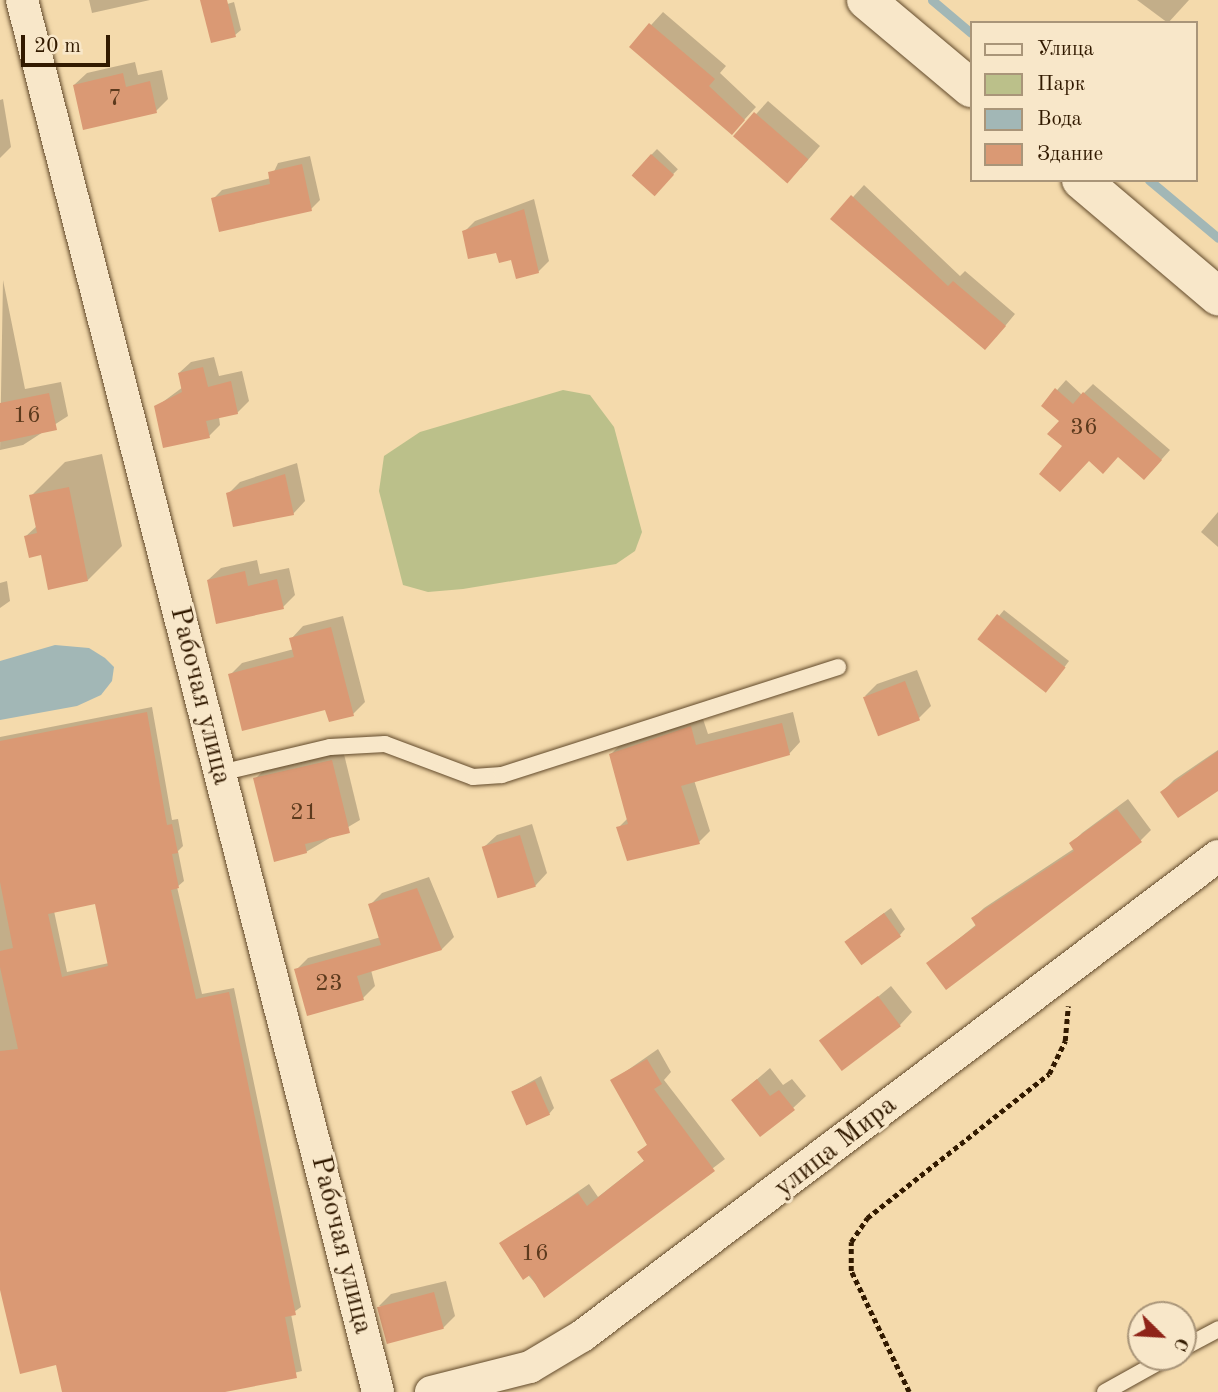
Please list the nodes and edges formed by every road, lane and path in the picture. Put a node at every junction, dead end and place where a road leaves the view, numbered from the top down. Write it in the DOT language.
graph roads {
  1 [pos="22,0"];
  2 [pos="866,0"];
  3 [pos="970,87"];
  4 [pos="1083,182"];
  5 [pos="1218,296"];
  6 [pos="838,667"];
  7 [pos="220,773"];
  8 [pos="1218,856"];
  9 [pos="1071,967"];
  10 [pos="1218,1329"];
  11 [pos="1197,1340"];
  12 [pos="1143,1371"];
  13 [pos="378,1392"];
  14 [pos="431,1392"];
  15 [pos="909,1392"];
  16 [pos="1105,1392"];
  1 -- 7 [label="street, Рабочая улица"];
  2 -- 3 [label="main road"];
  4 -- 5 [label="main road"];
  6 -- 7 [label="lane"];
  7 -- 13 [label="street, Рабочая улица"];
  8 -- 9 [label="street, улица Мира"];
  9 -- 14 [label="street, улица Мира"];
  9 -- 15 [label="path"];
  10 -- 11 [label="lane"];
  12 -- 16 [label="lane"];
}
